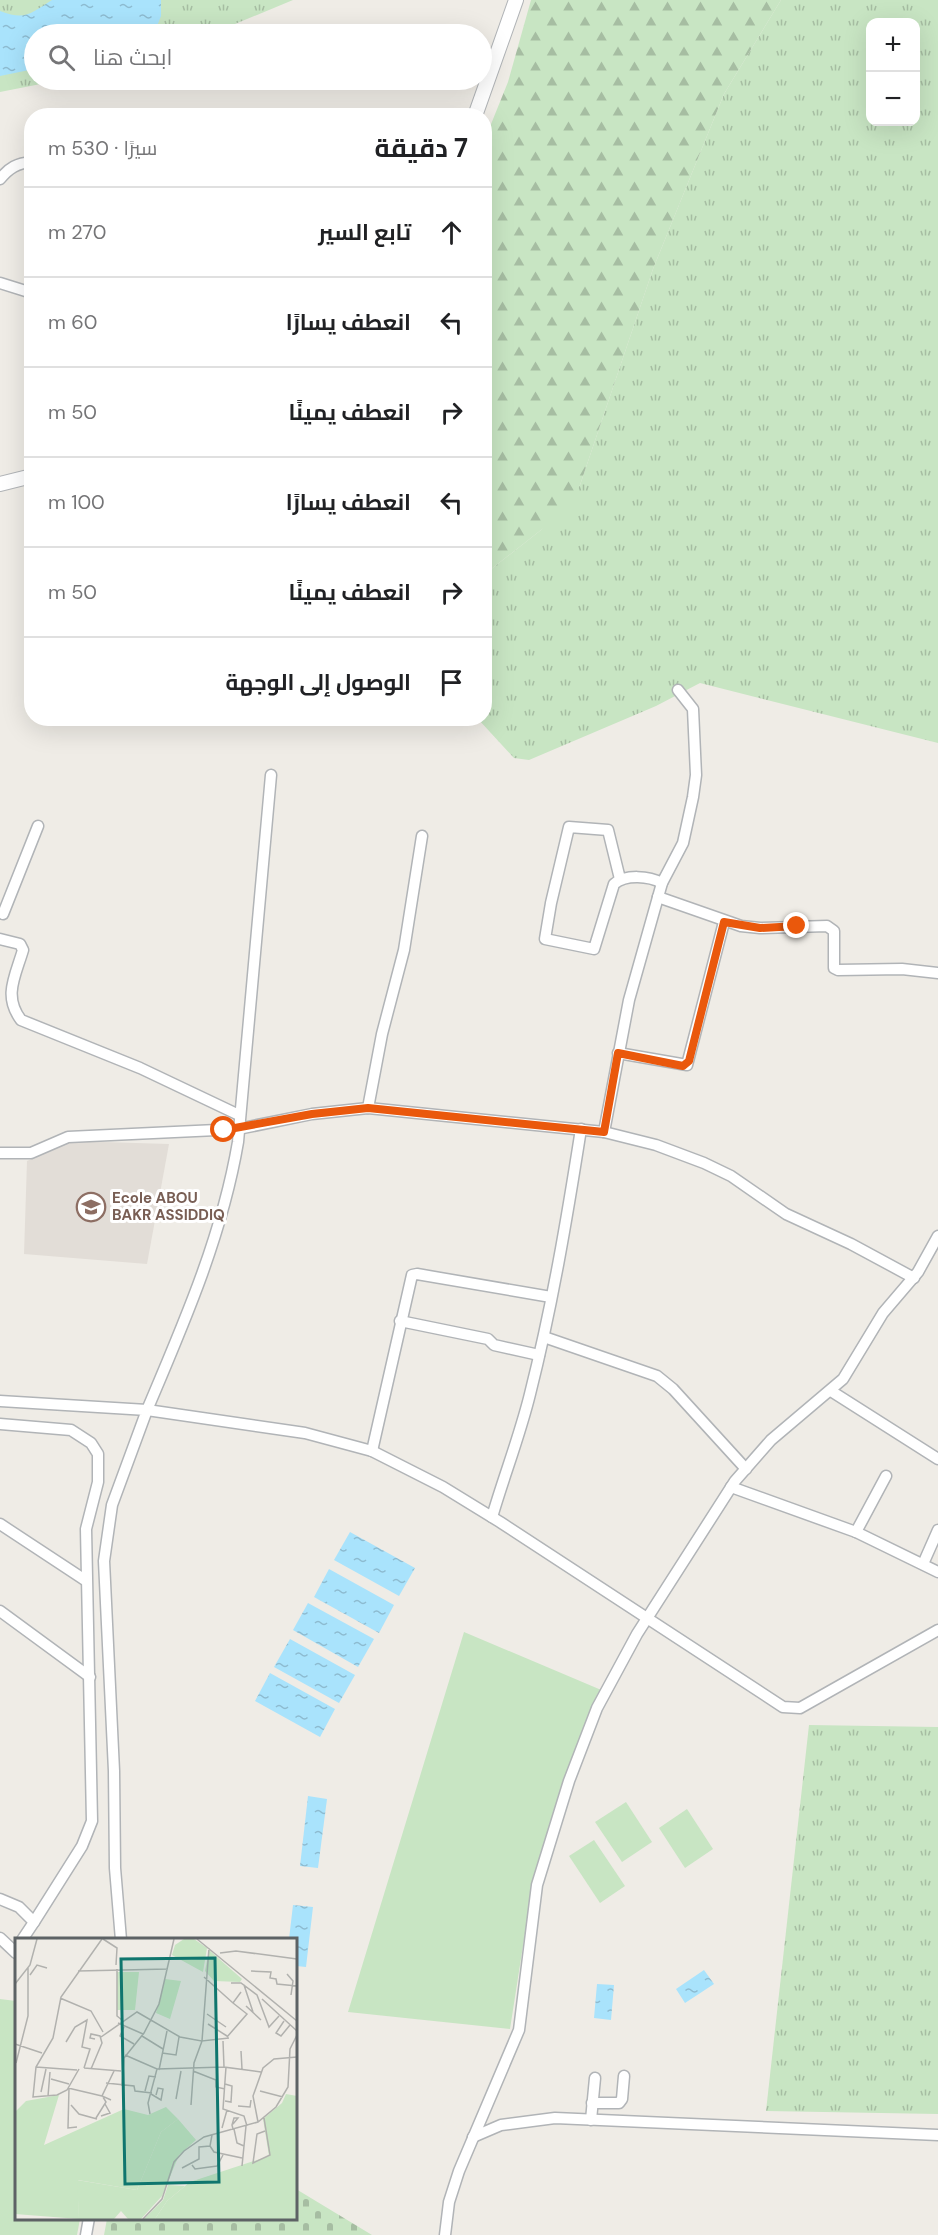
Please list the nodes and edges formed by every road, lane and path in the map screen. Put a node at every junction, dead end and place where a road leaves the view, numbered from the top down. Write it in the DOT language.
graph roads {
  1 [pos="516,0"];
  2 [pos="492,68"];
  3 [pos="484,90"];
  4 [pos="478,108"];
  5 [pos="24,163"];
  6 [pos="0,179"];
  7 [pos="0,283"];
  8 [pos="24,290"];
  9 [pos="24,478"];
  10 [pos="0,484"];
  11 [pos="678,690"];
  12 [pos="271,775"];
  13 [pos="38,826"];
  14 [pos="422,836"];
  15 [pos="620,879"];
  16 [pos="0,882"];
  17 [pos="662,883"];
  18 [pos="13,885"];
  19 [pos="658,897"];
  20 [pos="3,914"];
  21 [pos="724,922"];
  22 [pos="0,939"];
  23 [pos="938,973"];
  24 [pos="618,1053"];
  25 [pos="368,1108"];
  26 [pos="239,1114"];
  27 [pos="238,1129"];
  28 [pos="582,1129"];
  29 [pos="604,1132"];
  30 [pos="0,1153"];
  31 [pos="938,1236"];
  32 [pos="914,1278"];
  33 [pos="551,1298"];
  34 [pos="400,1321"];
  35 [pos="544,1337"];
  36 [pos="539,1355"];
  37 [pos="831,1390"];
  38 [pos="0,1401"];
  39 [pos="147,1410"];
  40 [pos="0,1424"];
  41 [pos="372,1451"];
  42 [pos="938,1459"];
  43 [pos="746,1469"];
  44 [pos="886,1476"];
  45 [pos="731,1486"];
  46 [pos="492,1516"];
  47 [pos="0,1524"];
  48 [pos="938,1530"];
  49 [pos="856,1532"];
  50 [pos="923,1564"];
  51 [pos="938,1572"];
  52 [pos="85,1580"];
  53 [pos="0,1611"];
  54 [pos="649,1617"];
  55 [pos="938,1630"];
  56 [pos="90,1677"];
  57 [pos="0,1899"];
  58 [pos="34,1922"];
  59 [pos="0,1938"];
  60 [pos="23,1938"];
  61 [pos="121,1938"];
  62 [pos="15,1950"];
  63 [pos="624,2076"];
  64 [pos="595,2078"];
  65 [pos="592,2103"];
  66 [pos="591,2120"];
  67 [pos="938,2135"];
  68 [pos="472,2137"];
  69 [pos="89,2220"];
  70 [pos="86,2235"];
  71 [pos="445,2235"];
  1 -- 2 [label="street"];
  3 -- 4 [label="street"];
  5 -- 6 [label="street"];
  7 -- 8 [label="street"];
  9 -- 10 [label="street"];
  11 -- 17 [label="street"];
  12 -- 26 [label="street"];
  13 -- 18 [label="street"];
  14 -- 25 [label="street"];
  15 -- 15 [label="street"];
  15 -- 17 [label="street"];
  16 -- 18 [label="street"];
  17 -- 19 [label="street"];
  18 -- 20 [label="street"];
  19 -- 21 [label="street"];
  19 -- 24 [label="street"];
  21 -- 23 [label="street"];
  21 -- 24 [label="street"];
  22 -- 26 [label="street"];
  24 -- 29 [label="street"];
  25 -- 27 [label="street"];
  25 -- 28 [label="street"];
  26 -- 27 [label="street"];
  27 -- 30 [label="street"];
  27 -- 39 [label="street"];
  28 -- 29 [label="street"];
  28 -- 33 [label="street"];
  29 -- 32 [label="street"];
  31 -- 32 [label="street"];
  32 -- 37 [label="street"];
  33 -- 34 [label="street"];
  33 -- 35 [label="street"];
  34 -- 36 [label="street"];
  34 -- 41 [label="street"];
  35 -- 36 [label="street"];
  35 -- 43 [label="street"];
  36 -- 46 [label="street"];
  37 -- 42 [label="street"];
  37 -- 43 [label="street"];
  38 -- 39 [label="street"];
  39 -- 41 [label="street"];
  39 -- 61 [label="street"];
  40 -- 52 [label="street"];
  41 -- 46 [label="street"];
  43 -- 45 [label="street"];
  44 -- 49 [label="street"];
  45 -- 49 [label="street"];
  45 -- 54 [label="street"];
  46 -- 54 [label="street"];
  47 -- 52 [label="street"];
  48 -- 50 [label="street"];
  49 -- 50 [label="street"];
  50 -- 51 [label="street"];
  52 -- 56 [label="street"];
  53 -- 56 [label="street"];
  54 -- 55 [label="street"];
  54 -- 68 [label="street"];
  56 -- 58 [label="street"];
  57 -- 58 [label="street"];
  58 -- 60 [label="street"];
  59 -- 62 [label="street"];
  63 -- 65 [label="street"];
  64 -- 65 [label="street"];
  65 -- 66 [label="street"];
  66 -- 67 [label="street"];
  66 -- 68 [label="street"];
  68 -- 71 [label="street"];
  69 -- 70 [label="street"];
}
